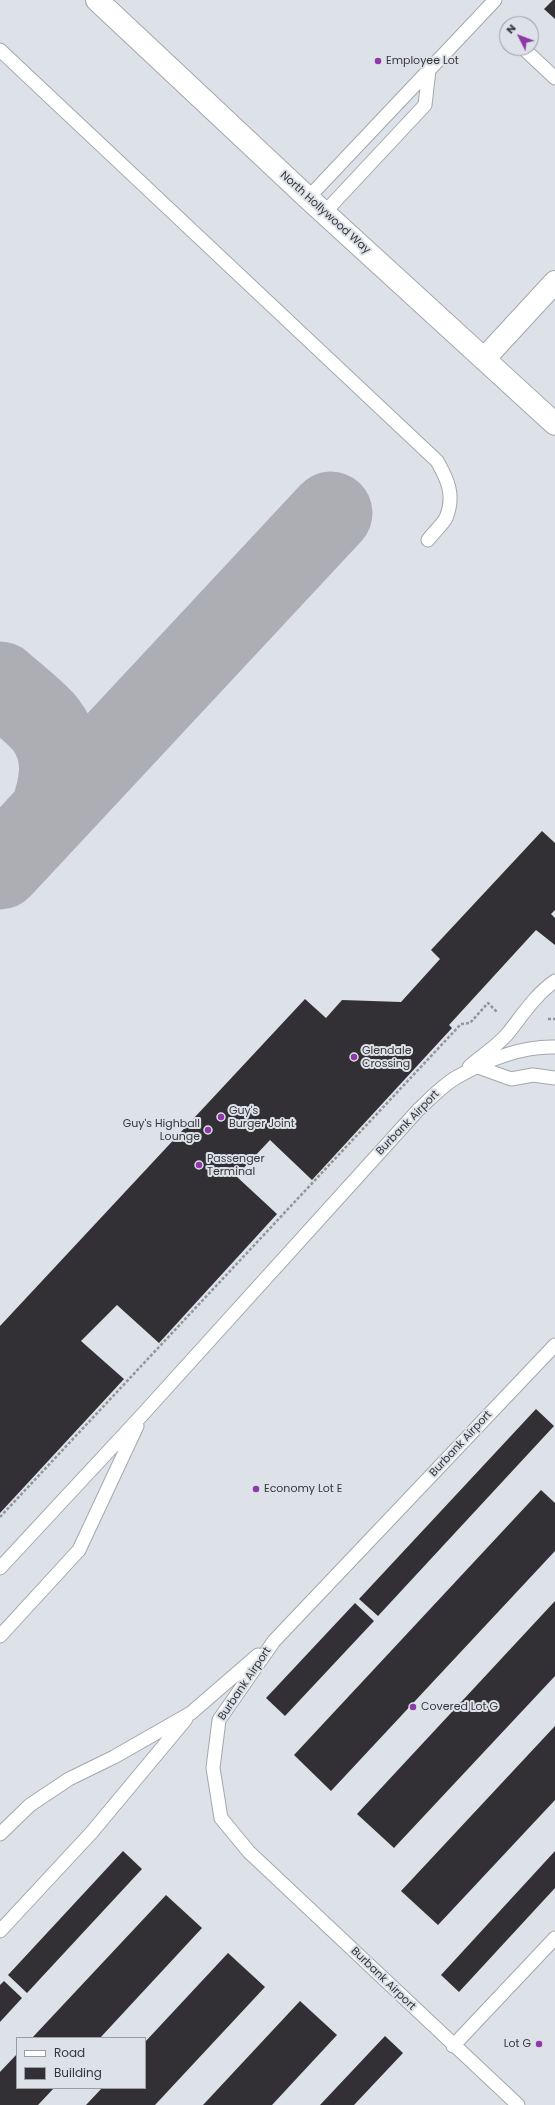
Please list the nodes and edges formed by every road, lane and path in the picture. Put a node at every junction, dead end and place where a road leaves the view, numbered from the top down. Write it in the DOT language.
graph roads {
  1 [pos="98,0"];
  2 [pos="495,0"];
  3 [pos="0,50"];
  4 [pos="532,56"];
  5 [pos="429,70"];
  6 [pos="555,78"];
  7 [pos="308,198"];
  8 [pos="325,212"];
  9 [pos="555,282"];
  10 [pos="484,359"];
  11 [pos="555,424"];
  12 [pos="428,540"];
  13 [pos="555,981"];
  14 [pos="518,1017"];
  15 [pos="555,1019"];
  16 [pos="555,1047"];
  17 [pos="478,1067"];
  18 [pos="456,1078"];
  19 [pos="555,1078"];
  20 [pos="555,1345"];
  21 [pos="143,1414"];
  22 [pos="0,1517"];
  23 [pos="0,1568"];
  24 [pos="0,1636"];
  25 [pos="274,1641"];
  26 [pos="191,1713"];
  27 [pos="0,1834"];
  28 [pos="0,1931"];
  29 [pos="555,1938"];
  30 [pos="453,2046"];
  31 [pos="518,2105"];
  1 -- 7 [label="main road, North Hollywood Way"];
  2 -- 5 [label="lane"];
  3 -- 12 [label="lane"];
  4 -- 6 [label="lane"];
  5 -- 7 [label="lane"];
  5 -- 8 [label="lane"];
  7 -- 8 [label="main road, North Hollywood Way"];
  8 -- 10 [label="main road, North Hollywood Way"];
  9 -- 10 [label="main road"];
  10 -- 11 [label="main road, North Hollywood Way"];
  13 -- 14 [label="lane"];
  14 -- 15 [label="path"];
  14 -- 18 [label="lane"];
  14 -- 22 [label="path"];
  16 -- 17 [label="lane, Burbank Airport"];
  17 -- 18 [label="lane, Burbank Airport"];
  17 -- 19 [label="lane"];
  18 -- 21 [label="lane, Burbank Airport"];
  20 -- 25 [label="lane, Burbank Airport"];
  21 -- 23 [label="lane, Burbank Airport"];
  21 -- 24 [label="lane"];
  25 -- 26 [label="lane"];
  25 -- 30 [label="lane, Burbank Airport"];
  26 -- 27 [label="lane"];
  26 -- 28 [label="lane"];
  29 -- 30 [label="lane"];
  30 -- 31 [label="lane, Burbank Airport"];
}
